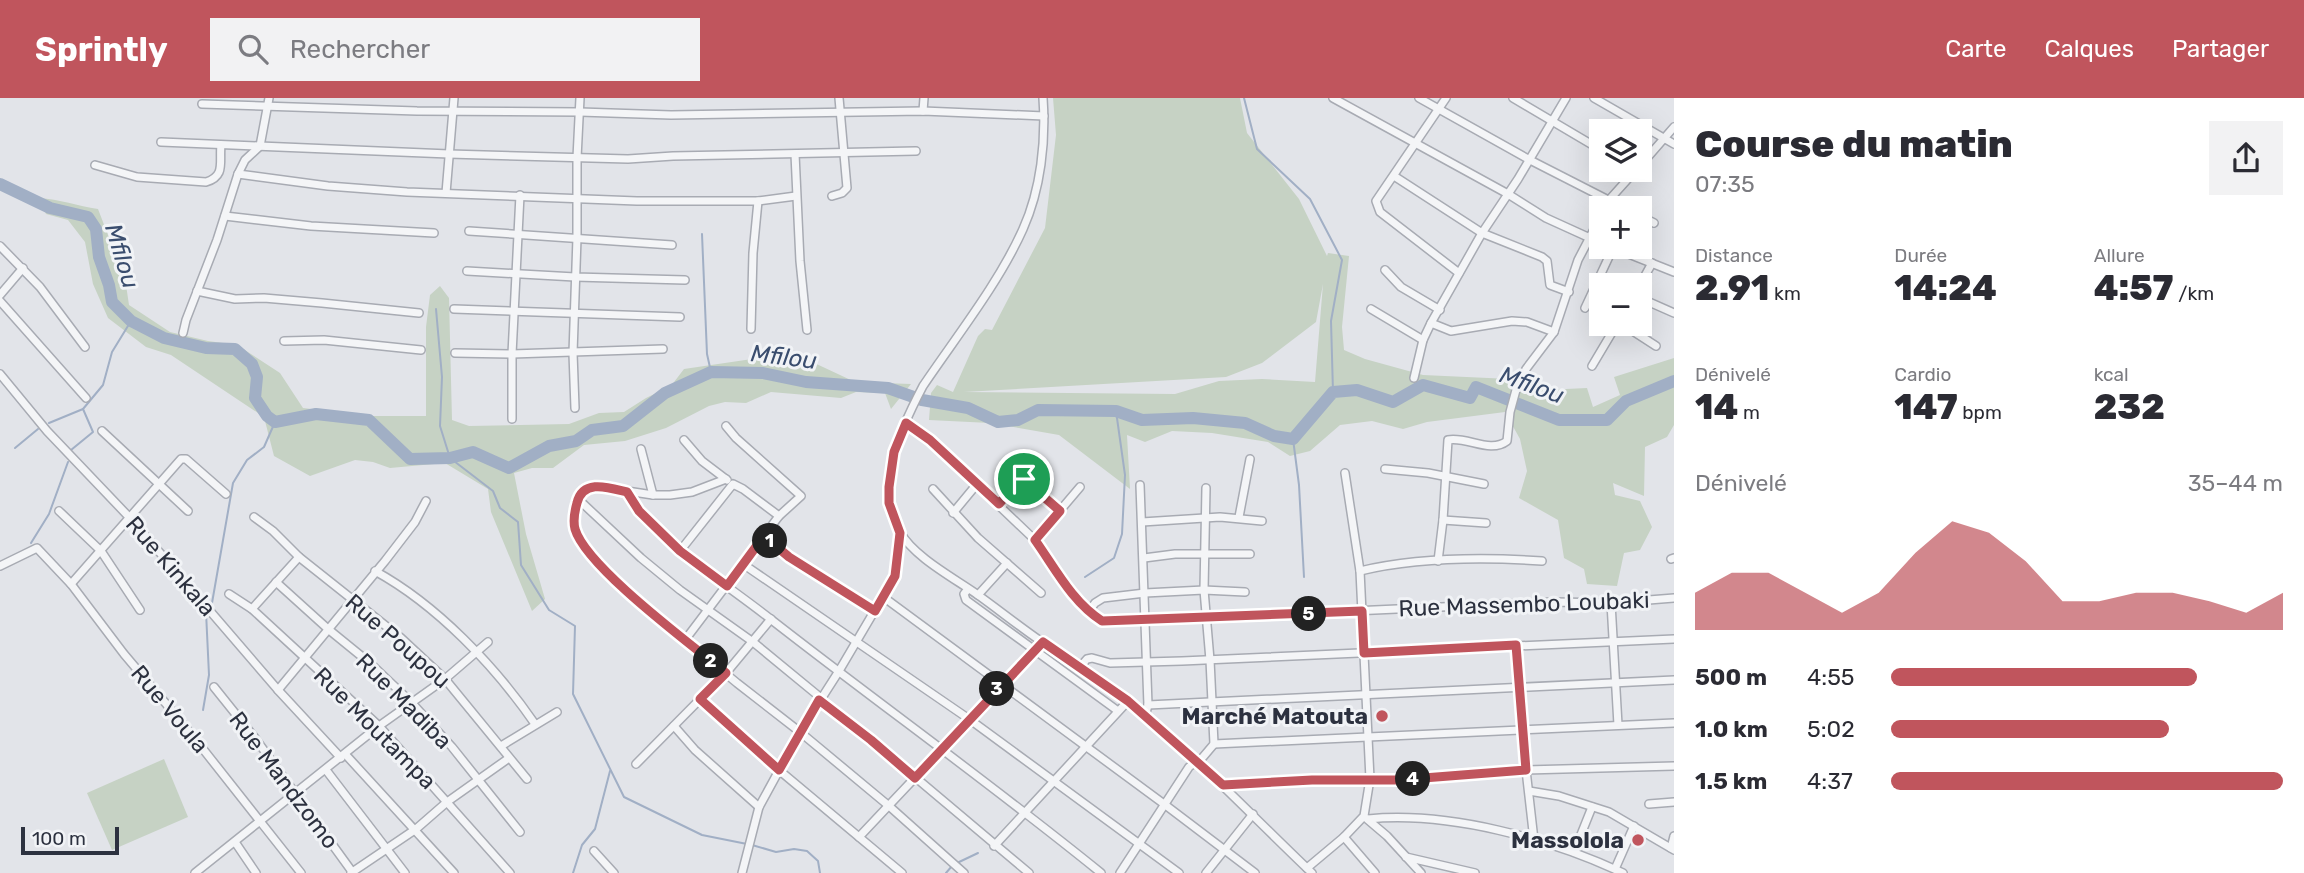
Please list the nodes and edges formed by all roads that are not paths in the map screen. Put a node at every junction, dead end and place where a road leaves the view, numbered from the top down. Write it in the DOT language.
graph roads {
  1 [pos="454,98"];
  2 [pos="580,98"];
  3 [pos="839,98"];
  4 [pos="924,98"];
  5 [pos="1043,98"];
  6 [pos="1333,98"];
  7 [pos="1419,98"];
  8 [pos="1446,98"];
  9 [pos="1513,98"];
  10 [pos="1566,98"];
  11 [pos="1594,98"];
  12 [pos="269,101"];
  13 [pos="202,103"];
  14 [pos="1438,109"];
  15 [pos="453,110"];
  16 [pos="580,111"];
  17 [pos="923,111"];
  18 [pos="840,113"];
  19 [pos="1044,116"];
  20 [pos="1553,120"];
  21 [pos="1674,128"];
  22 [pos="1664,139"];
  23 [pos="162,142"];
  24 [pos="1589,142"];
  25 [pos="1415,144"];
  26 [pos="1674,144"];
  27 [pos="221,145"];
  28 [pos="260,146"];
  29 [pos="916,151"];
  30 [pos="1652,152"];
  31 [pos="842,153"];
  32 [pos="449,154"];
  33 [pos="795,154"];
  34 [pos="576,158"];
  35 [pos="1530,160"];
  36 [pos="95,165"];
  37 [pos="238,174"];
  38 [pos="1394,176"];
  39 [pos="1625,182"];
  40 [pos="446,193"];
  41 [pos="1508,194"];
  42 [pos="520,195"];
  43 [pos="796,196"];
  44 [pos="832,196"];
  45 [pos="1601,196"];
  46 [pos="1612,196"];
  47 [pos="577,198"];
  48 [pos="758,201"];
  49 [pos="225,216"];
  50 [pos="469,231"];
  51 [pos="434,233"];
  52 [pos="1482,233"];
  53 [pos="518,235"];
  54 [pos="577,238"];
  55 [pos="1589,238"];
  56 [pos="1589,240"];
  57 [pos="672,244"];
  58 [pos="0,246"];
  59 [pos="1607,259"];
  60 [pos="1642,259"];
  61 [pos="1652,263"];
  62 [pos="23,268"];
  63 [pos="1385,270"];
  64 [pos="467,271"];
  65 [pos="1674,272"];
  66 [pos="516,273"];
  67 [pos="1459,273"];
  68 [pos="1647,273"];
  69 [pos="575,277"];
  70 [pos="685,279"];
  71 [pos="197,291"];
  72 [pos="1569,292"];
  73 [pos="0,295"];
  74 [pos="0,301"];
  75 [pos="1652,303"];
  76 [pos="1586,308"];
  77 [pos="454,309"];
  78 [pos="1371,309"];
  79 [pos="1440,310"];
  80 [pos="419,313"];
  81 [pos="514,313"];
  82 [pos="1674,313"];
  83 [pos="573,314"];
  84 [pos="680,317"];
  85 [pos="1431,323"];
  86 [pos="751,329"];
  87 [pos="807,331"];
  88 [pos="1555,332"];
  89 [pos="183,333"];
  90 [pos="1610,336"];
  91 [pos="1641,336"];
  92 [pos="1423,340"];
  93 [pos="284,341"];
  94 [pos="1656,346"];
  95 [pos="85,347"];
  96 [pos="663,349"];
  97 [pos="421,350"];
  98 [pos="455,353"];
  99 [pos="573,353"];
  100 [pos="512,354"];
  101 [pos="1592,366"];
  102 [pos="0,374"];
  103 [pos="1413,378"];
  104 [pos="86,398"];
  105 [pos="575,408"];
  106 [pos="512,419"];
  107 [pos="906,423"];
  108 [pos="726,426"];
  109 [pos="102,431"];
  110 [pos="684,440"];
  111 [pos="641,449"];
  112 [pos="1250,459"];
  113 [pos="1385,469"];
  114 [pos="1345,473"];
  115 [pos="1445,477"];
  116 [pos="729,482"];
  117 [pos="977,484"];
  118 [pos="1483,484"];
  119 [pos="160,485"];
  120 [pos="1140,485"];
  121 [pos="1080,486"];
  122 [pos="1206,488"];
  123 [pos="933,489"];
  124 [pos="627,492"];
  125 [pos="226,494"];
  126 [pos="653,495"];
  127 [pos="578,499"];
  128 [pos="426,501"];
  129 [pos="999,504"];
  130 [pos="59,510"];
  131 [pos="188,510"];
  132 [pos="1060,511"];
  133 [pos="953,513"];
  134 [pos="779,516"];
  135 [pos="254,517"];
  136 [pos="1239,517"];
  137 [pos="130,518"];
  138 [pos="1205,518"];
  139 [pos="1443,520"];
  140 [pos="1262,521"];
  141 [pos="1142,522"];
  142 [pos="1486,523"];
  143 [pos="900,533"];
  144 [pos="764,536"];
  145 [pos="1035,540"];
  146 [pos="101,551"];
  147 [pos="680,551"];
  148 [pos="1204,554"];
  149 [pos="1250,554"];
  150 [pos="299,557"];
  151 [pos="1144,558"];
  152 [pos="1438,561"];
  153 [pos="1542,561"];
  154 [pos="1007,562"];
  155 [pos="743,564"];
  156 [pos="0,566"];
  157 [pos="375,571"];
  158 [pos="1360,571"];
  159 [pos="276,582"];
  160 [pos="71,584"];
  161 [pos="727,586"];
  162 [pos="968,589"];
  163 [pos="1204,590"];
  164 [pos="1245,592"];
  165 [pos="1041,593"];
  166 [pos="1145,593"];
  167 [pos="229,594"];
  168 [pos="882,596"];
  169 [pos="981,597"];
  170 [pos="1674,598"];
  171 [pos="353,600"];
  172 [pos="1611,603"];
  173 [pos="976,608"];
  174 [pos="252,609"];
  175 [pos="140,610"];
  176 [pos="708,611"];
  177 [pos="875,611"];
  178 [pos="1089,611"];
  179 [pos="1362,611"];
  180 [pos="1207,618"];
  181 [pos="771,619"];
  182 [pos="1010,619"];
  183 [pos="1146,620"];
  184 [pos="1002,628"];
  185 [pos="327,629"];
  186 [pos="1674,639"];
  187 [pos="685,640"];
  188 [pos="856,641"];
  189 [pos="1612,641"];
  190 [pos="488,642"];
  191 [pos="752,642"];
  192 [pos="1043,642"];
  193 [pos="1516,645"];
  194 [pos="1035,651"];
  195 [pos="475,653"];
  196 [pos="1364,653"];
  197 [pos="305,658"];
  198 [pos="1210,660"];
  199 [pos="1147,662"];
  200 [pos="1080,667"];
  201 [pos="839,671"];
  202 [pos="726,673"];
  203 [pos="445,678"];
  204 [pos="1674,680"];
  205 [pos="1002,683"];
  206 [pos="1616,683"];
  207 [pos="1519,686"];
  208 [pos="214,687"];
  209 [pos="278,690"];
  210 [pos="1366,695"];
  211 [pos="700,699"];
  212 [pos="820,699"];
  213 [pos="1128,701"];
  214 [pos="1212,702"];
  215 [pos="412,704"];
  216 [pos="1148,705"];
  217 [pos="1118,711"];
  218 [pos="557,712"];
  219 [pos="1145,717"];
  220 [pos="970,719"];
  221 [pos="1674,723"];
  222 [pos="535,724"];
  223 [pos="1618,725"];
  224 [pos="379,726"];
  225 [pos="674,726"];
  226 [pos="1522,730"];
  227 [pos="800,732"];
  228 [pos="1367,739"];
  229 [pos="1214,744"];
  230 [pos="500,746"];
  231 [pos="1085,746"];
  232 [pos="943,748"];
  233 [pos="343,756"];
  234 [pos="509,758"];
  235 [pos="1197,761"];
  236 [pos="636,764"];
  237 [pos="1674,765"];
  238 [pos="326,770"];
  239 [pos="779,770"];
  240 [pos="1526,770"];
  241 [pos="915,778"];
  242 [pos="527,779"];
  243 [pos="1370,779"];
  244 [pos="478,780"];
  245 [pos="1053,781"];
  246 [pos="1223,785"];
  247 [pos="1529,790"];
  248 [pos="296,793"];
  249 [pos="447,802"];
  250 [pos="1674,802"];
  251 [pos="1164,804"];
  252 [pos="1649,804"];
  253 [pos="889,806"];
  254 [pos="759,807"];
  255 [pos="1592,807"];
  256 [pos="1024,812"];
  257 [pos="1253,814"];
  258 [pos="1366,818"];
  259 [pos="260,820"];
  260 [pos="1634,826"];
  261 [pos="416,829"];
  262 [pos="520,832"];
  263 [pos="1674,836"];
  264 [pos="859,837"];
  265 [pos="1344,837"];
  266 [pos="1534,840"];
  267 [pos="235,842"];
  268 [pos="1140,843"];
  269 [pos="995,846"];
  270 [pos="386,848"];
  271 [pos="1672,849"];
  272 [pos="1224,850"];
  273 [pos="594,851"];
  274 [pos="1574,852"];
  275 [pos="1405,856"];
  276 [pos="1615,869"];
  277 [pos="1309,871"];
  278 [pos="200,872"];
  279 [pos="256,873"];
  280 [pos="301,873"];
  281 [pos="352,873"];
  282 [pos="405,873"];
  283 [pos="454,873"];
  284 [pos="510,873"];
  285 [pos="614,873"];
  286 [pos="742,873"];
  287 [pos="902,873"];
  288 [pos="964,873"];
  289 [pos="1029,873"];
  290 [pos="1101,873"];
  291 [pos="1120,873"];
  292 [pos="1179,873"];
  293 [pos="1206,873"];
  294 [pos="1255,873"];
  295 [pos="1374,873"];
  296 [pos="1421,873"];
  297 [pos="1475,873"];
  298 [pos="1623,873"];
  1 -- 15 [label="street"];
  2 -- 16 [label="street"];
  3 -- 18 [label="street"];
  4 -- 17 [label="street"];
  5 -- 19 [label="street"];
  6 -- 25 [label="street"];
  7 -- 14 [label="street"];
  8 -- 14 [label="street"];
  9 -- 20 [label="street"];
  10 -- 20 [label="street"];
  11 -- 22 [label="street"];
  12 -- 13 [label="street"];
  12 -- 15 [label="street"];
  12 -- 28 [label="street"];
  14 -- 25 [label="street"];
  14 -- 35 [label="street"];
  15 -- 16 [label="street"];
  15 -- 32 [label="street"];
  16 -- 18 [label="street"];
  16 -- 34 [label="street"];
  17 -- 18 [label="street"];
  17 -- 19 [label="street"];
  18 -- 31 [label="street"];
  19 -- 107 [label="street"];
  20 -- 24 [label="street"];
  20 -- 35 [label="street"];
  21 -- 22 [label="street"];
  22 -- 26 [label="street"];
  22 -- 30 [label="street"];
  23 -- 27 [label="street"];
  25 -- 38 [label="street"];
  25 -- 41 [label="street"];
  27 -- 28 [label="street"];
  27 -- 36 [label="street"];
  28 -- 32 [label="street"];
  28 -- 37 [label="street"];
  29 -- 31 [label="street"];
  31 -- 33 [label="street"];
  31 -- 44 [label="street"];
  32 -- 34 [label="street"];
  32 -- 40 [label="street"];
  33 -- 34 [label="street"];
  33 -- 43 [label="street"];
  34 -- 47 [label="street"];
  35 -- 41 [label="street"];
  35 -- 45 [label="street"];
  37 -- 40 [label="street"];
  37 -- 49 [label="street"];
  38 -- 52 [label="street"];
  38 -- 67 [label="street"];
  39 -- 46 [label="street"];
  40 -- 42 [label="street"];
  41 -- 52 [label="street"];
  41 -- 55 [label="street"];
  42 -- 47 [label="street"];
  42 -- 53 [label="street"];
  43 -- 48 [label="street"];
  43 -- 87 [label="street"];
  47 -- 48 [label="street"];
  47 -- 54 [label="street"];
  48 -- 86 [label="street"];
  49 -- 51 [label="street"];
  49 -- 71 [label="street"];
  50 -- 53 [label="street"];
  52 -- 67 [label="street"];
  52 -- 72 [label="street"];
  53 -- 54 [label="street"];
  53 -- 66 [label="street"];
  54 -- 57 [label="street"];
  54 -- 69 [label="street"];
  56 -- 72 [label="street"];
  58 -- 62 [label="street"];
  59 -- 76 [label="street"];
  60 -- 61 [label="street"];
  61 -- 65 [label="street"];
  61 -- 68 [label="street"];
  62 -- 73 [label="street"];
  62 -- 95 [label="street"];
  63 -- 79 [label="street"];
  64 -- 66 [label="street"];
  66 -- 69 [label="street"];
  66 -- 81 [label="street"];
  67 -- 79 [label="street"];
  69 -- 70 [label="street"];
  69 -- 83 [label="street"];
  71 -- 80 [label="street"];
  71 -- 89 [label="street"];
  72 -- 88 [label="street"];
  74 -- 104 [label="street"];
  75 -- 82 [label="street"];
  77 -- 81 [label="street"];
  78 -- 92 [label="street"];
  79 -- 85 [label="street"];
  81 -- 83 [label="street"];
  81 -- 100 [label="street"];
  83 -- 84 [label="street"];
  83 -- 99 [label="street"];
  85 -- 88 [label="street"];
  85 -- 92 [label="street"];
  88 -- 115 [label="street"];
  90 -- 101 [label="street"];
  91 -- 94 [label="street"];
  92 -- 103 [label="street"];
  93 -- 97 [label="street"];
  96 -- 99 [label="street"];
  98 -- 100 [label="street"];
  99 -- 100 [label="street"];
  99 -- 105 [label="street"];
  100 -- 106 [label="street"];
  102 -- 137 [label="street, Rue Kinkala"];
  107 -- 117 [label="street, Rue Massembo Loubaki"];
  107 -- 143 [label="street"];
  108 -- 134 [label="street"];
  109 -- 119 [label="street"];
  110 -- 116 [label="street"];
  111 -- 126 [label="street"];
  112 -- 136 [label="street"];
  113 -- 115 [label="street"];
  114 -- 158 [label="street"];
  115 -- 118 [label="street"];
  115 -- 139 [label="street"];
  116 -- 126 [label="street"];
  116 -- 134 [label="street"];
  116 -- 147 [label="street"];
  117 -- 129 [label="street, Rue Massembo Loubaki"];
  117 -- 133 [label="street"];
  119 -- 125 [label="street"];
  119 -- 131 [label="street"];
  119 -- 137 [label="street"];
  120 -- 141 [label="street"];
  121 -- 132 [label="street"];
  122 -- 138 [label="street"];
  123 -- 133 [label="street"];
  124 -- 126 [label="street"];
  124 -- 127 [label="street"];
  124 -- 147 [label="street"];
  127 -- 176 [label="street"];
  127 -- 187 [label="street"];
  128 -- 157 [label="street"];
  129 -- 132 [label="street"];
  129 -- 145 [label="street, Rue Massembo Loubaki"];
  130 -- 146 [label="street"];
  132 -- 145 [label="street"];
  133 -- 154 [label="street"];
  134 -- 144 [label="street"];
  135 -- 150 [label="street, Rue Poupou"];
  136 -- 138 [label="street"];
  136 -- 140 [label="street"];
  137 -- 146 [label="street"];
  137 -- 209 [label="street, Rue Kinkala"];
  138 -- 141 [label="street"];
  138 -- 148 [label="street"];
  139 -- 142 [label="street"];
  139 -- 152 [label="street"];
  141 -- 151 [label="street"];
  143 -- 162 [label="street"];
  143 -- 168 [label="street"];
  144 -- 155 [label="street"];
  144 -- 177 [label="street"];
  145 -- 178 [label="street, Rue Massembo Loubaki"];
  146 -- 160 [label="street"];
  146 -- 175 [label="street"];
  147 -- 161 [label="street"];
  148 -- 149 [label="street"];
  148 -- 151 [label="street"];
  148 -- 163 [label="street"];
  150 -- 159 [label="street"];
  150 -- 171 [label="street, Rue Poupou"];
  151 -- 166 [label="street"];
  152 -- 153 [label="street"];
  152 -- 158 [label="street"];
  154 -- 165 [label="street"];
  154 -- 169 [label="street"];
  155 -- 161 [label="street"];
  155 -- 188 [label="street"];
  156 -- 160 [label="street, Rue Voula"];
  157 -- 171 [label="street"];
  157 -- 195 [label="street"];
  158 -- 179 [label="street"];
  159 -- 174 [label="street"];
  159 -- 185 [label="street, Rue Madiba"];
  160 -- 259 [label="street, Rue Voula"];
  161 -- 176 [label="street"];
  161 -- 181 [label="street"];
  162 -- 169 [label="street"];
  162 -- 173 [label="street"];
  163 -- 164 [label="street"];
  163 -- 166 [label="street"];
  163 -- 180 [label="street"];
  166 -- 178 [label="street"];
  166 -- 183 [label="street"];
  167 -- 174 [label="street, Rue Moutampa"];
  168 -- 177 [label="street"];
  168 -- 205 [label="street"];
  169 -- 173 [label="street"];
  169 -- 182 [label="street"];
  170 -- 172 [label="street, Rue Massembo Loubaki"];
  171 -- 185 [label="street"];
  171 -- 203 [label="street, Rue Poupou"];
  172 -- 179 [label="street, Rue Massembo Loubaki"];
  172 -- 189 [label="street"];
  173 -- 184 [label="street"];
  174 -- 197 [label="street, Rue Moutampa"];
  176 -- 187 [label="street"];
  176 -- 191 [label="street"];
  177 -- 188 [label="street"];
  178 -- 183 [label="street, Rue Massembo Loubaki"];
  179 -- 180 [label="street, Rue Massembo Loubaki"];
  179 -- 196 [label="street"];
  180 -- 183 [label="street, Rue Massembo Loubaki"];
  180 -- 198 [label="street"];
  181 -- 191 [label="street"];
  181 -- 201 [label="street"];
  182 -- 184 [label="street"];
  182 -- 192 [label="street"];
  183 -- 199 [label="street"];
  184 -- 194 [label="street"];
  185 -- 197 [label="street"];
  185 -- 215 [label="street, Rue Madiba"];
  186 -- 189 [label="street"];
  187 -- 202 [label="street"];
  188 -- 201 [label="street"];
  188 -- 220 [label="street"];
  189 -- 193 [label="street"];
  189 -- 206 [label="street"];
  190 -- 195 [label="street"];
  191 -- 202 [label="street"];
  191 -- 212 [label="street"];
  192 -- 194 [label="street"];
  192 -- 200 [label="street"];
  193 -- 196 [label="street"];
  193 -- 207 [label="street"];
  194 -- 205 [label="street"];
  194 -- 217 [label="street"];
  195 -- 203 [label="street"];
  195 -- 222 [label="street"];
  196 -- 198 [label="street"];
  196 -- 210 [label="street"];
  197 -- 209 [label="street"];
  197 -- 224 [label="street, Rue Moutampa"];
  198 -- 199 [label="street"];
  198 -- 214 [label="street"];
  199 -- 200 [label="street"];
  199 -- 216 [label="street"];
  200 -- 213 [label="street"];
  201 -- 212 [label="street"];
  201 -- 232 [label="street"];
  202 -- 211 [label="street"];
  202 -- 227 [label="street"];
  203 -- 215 [label="street"];
  203 -- 230 [label="street, Rue Poupou"];
  204 -- 206 [label="street"];
  205 -- 220 [label="street"];
  205 -- 231 [label="street"];
  206 -- 207 [label="street"];
  206 -- 223 [label="street"];
  207 -- 210 [label="street"];
  207 -- 226 [label="street"];
  208 -- 248 [label="street, Rue Mandzomo"];
  209 -- 233 [label="street, Rue Kinkala"];
  210 -- 214 [label="street"];
  210 -- 228 [label="street"];
  211 -- 225 [label="street"];
  211 -- 239 [label="street"];
  212 -- 227 [label="street"];
  212 -- 241 [label="street"];
  213 -- 217 [label="street"];
  213 -- 219 [label="street"];
  214 -- 216 [label="street"];
  214 -- 229 [label="street"];
  215 -- 224 [label="street"];
  215 -- 244 [label="street, Rue Madiba"];
  216 -- 219 [label="street"];
  217 -- 231 [label="street"];
  218 -- 222 [label="street"];
  219 -- 235 [label="street"];
  220 -- 232 [label="street"];
  220 -- 245 [label="street"];
  221 -- 223 [label="street"];
  222 -- 230 [label="street"];
  223 -- 226 [label="street"];
  224 -- 233 [label="street"];
  224 -- 249 [label="street, Rue Moutampa"];
  225 -- 236 [label="street"];
  225 -- 254 [label="street"];
  226 -- 228 [label="street"];
  226 -- 240 [label="street"];
  227 -- 239 [label="street"];
  227 -- 253 [label="street"];
  228 -- 229 [label="street"];
  228 -- 243 [label="street"];
  229 -- 235 [label="street"];
  230 -- 234 [label="street, Rue Poupou"];
  231 -- 245 [label="street"];
  231 -- 251 [label="street"];
  232 -- 241 [label="street"];
  232 -- 256 [label="street"];
  233 -- 238 [label="street"];
  233 -- 261 [label="street, Rue Kinkala"];
  234 -- 242 [label="street, Rue Poupou"];
  234 -- 244 [label="street"];
  235 -- 246 [label="street"];
  235 -- 251 [label="street"];
  237 -- 240 [label="street"];
  238 -- 248 [label="street"];
  238 -- 270 [label="street"];
  239 -- 254 [label="street"];
  239 -- 264 [label="street"];
  240 -- 243 [label="street"];
  240 -- 247 [label="street"];
  241 -- 253 [label="street"];
  241 -- 269 [label="street"];
  243 -- 246 [label="street"];
  243 -- 258 [label="street"];
  244 -- 249 [label="street"];
  244 -- 262 [label="street, Rue Madiba"];
  245 -- 256 [label="street"];
  245 -- 268 [label="street"];
  246 -- 257 [label="street"];
  247 -- 255 [label="street"];
  247 -- 266 [label="street"];
  248 -- 259 [label="street"];
  248 -- 281 [label="street, Rue Mandzomo"];
  249 -- 261 [label="street"];
  249 -- 284 [label="street, Rue Moutampa"];
  250 -- 252 [label="street"];
  251 -- 268 [label="street"];
  251 -- 272 [label="street"];
  253 -- 264 [label="street"];
  253 -- 288 [label="street"];
  254 -- 286 [label="street"];
  255 -- 260 [label="street"];
  255 -- 274 [label="street"];
  256 -- 269 [label="street"];
  256 -- 290 [label="street"];
  257 -- 272 [label="street"];
  257 -- 277 [label="street"];
  258 -- 265 [label="street"];
  258 -- 266 [label="street"];
  258 -- 275 [label="street"];
  259 -- 267 [label="street"];
  259 -- 280 [label="street, Rue Voula"];
  260 -- 271 [label="street"];
  260 -- 276 [label="street"];
  261 -- 270 [label="street"];
  261 -- 283 [label="street, Rue Kinkala"];
  263 -- 271 [label="street"];
  264 -- 287 [label="street"];
  265 -- 277 [label="street"];
  265 -- 295 [label="street"];
  266 -- 274 [label="street"];
  267 -- 278 [label="street"];
  267 -- 279 [label="street"];
  268 -- 291 [label="street"];
  268 -- 292 [label="street"];
  269 -- 289 [label="street"];
  270 -- 281 [label="street"];
  270 -- 282 [label="street"];
  272 -- 293 [label="street"];
  272 -- 294 [label="street"];
  273 -- 285 [label="street"];
  274 -- 276 [label="street"];
  275 -- 296 [label="street"];
  275 -- 297 [label="street"];
  276 -- 298 [label="street"];
}
